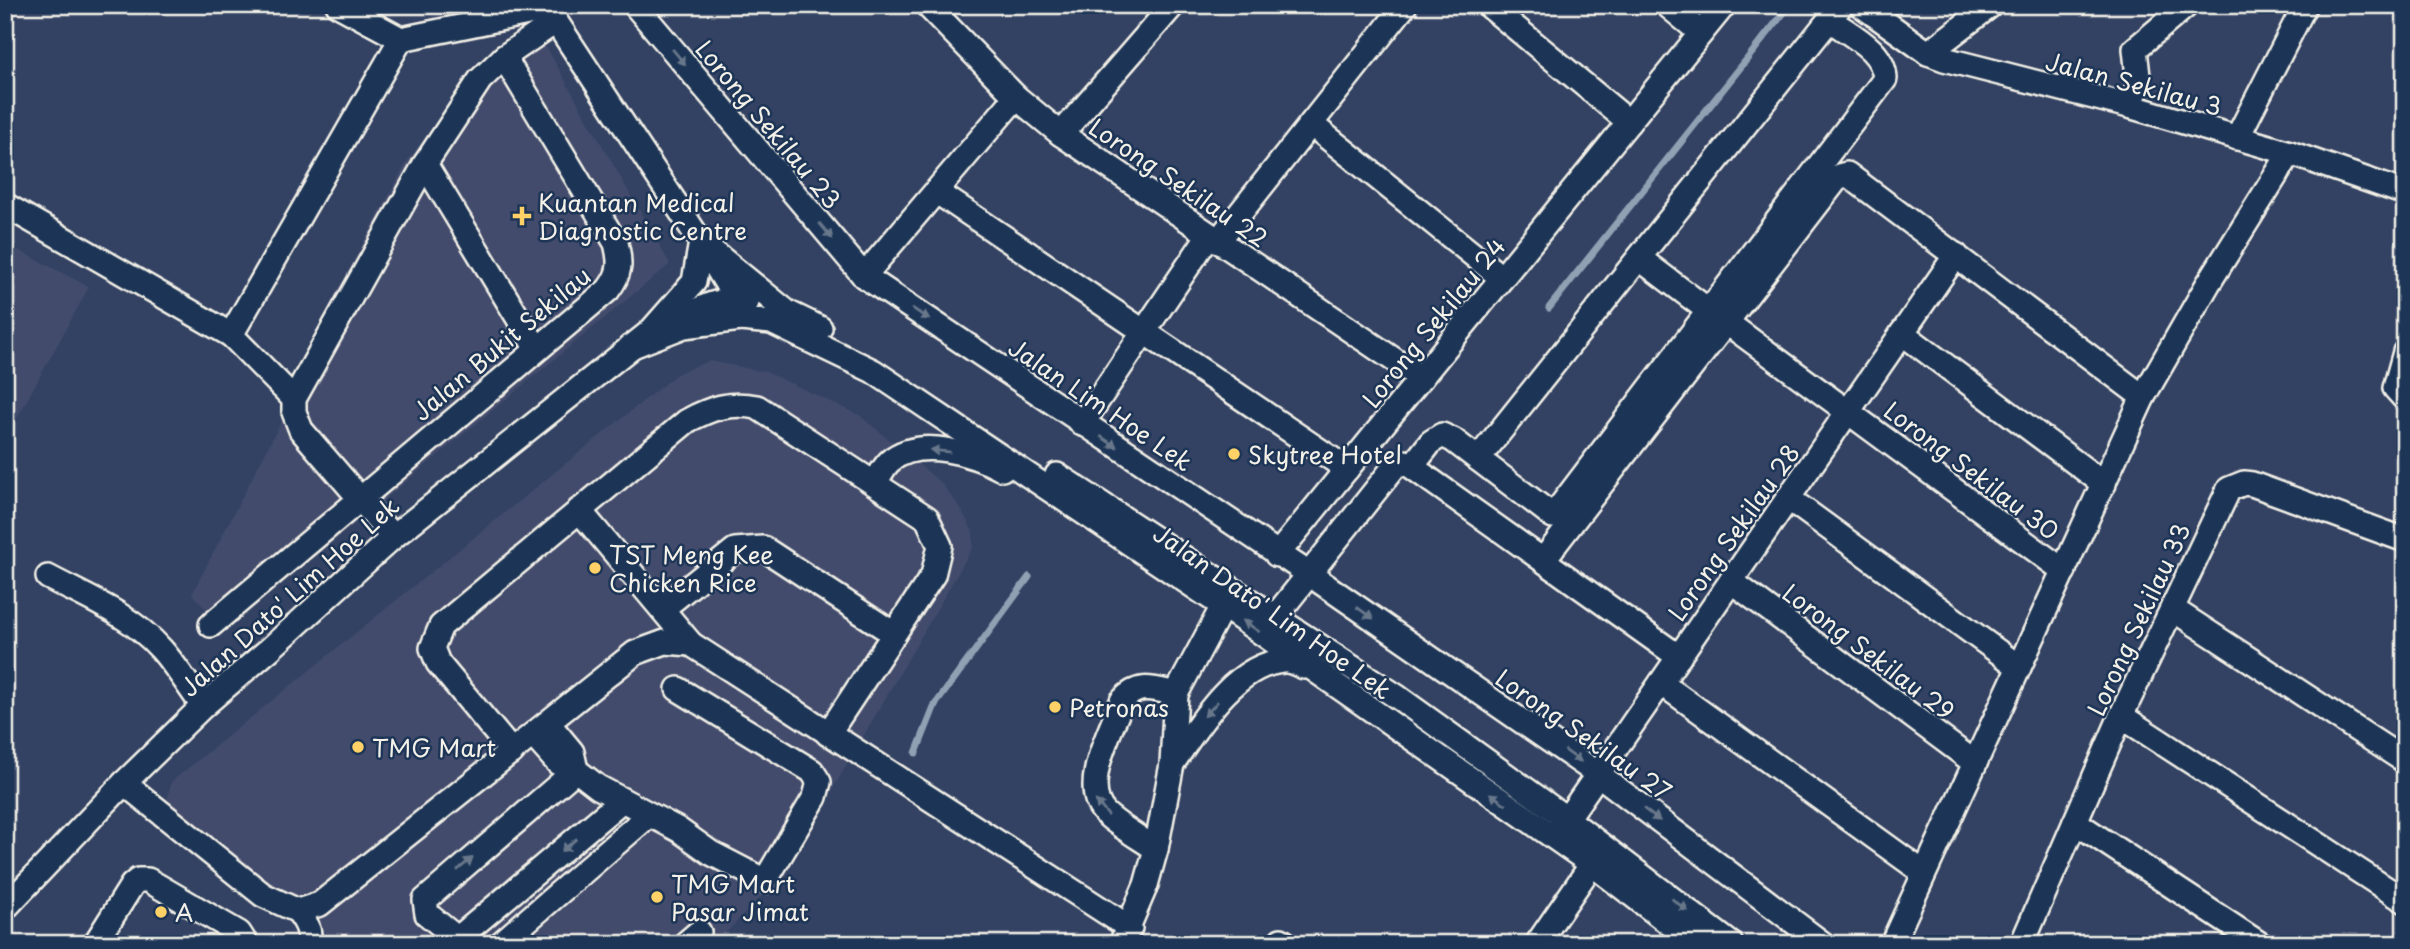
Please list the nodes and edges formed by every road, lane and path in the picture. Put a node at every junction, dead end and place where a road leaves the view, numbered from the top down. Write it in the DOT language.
graph roads {
  1 [pos="338,5"];
  2 [pos="635,5"];
  3 [pos="927,5"];
  4 [pos="1173,5"];
  5 [pos="1405,5"];
  6 [pos="1488,5"];
  7 [pos="1667,5"];
  8 [pos="1724,5"];
  9 [pos="1861,5"];
  10 [pos="1991,5"];
  11 [pos="2188,5"];
  12 [pos="2305,5"];
  13 [pos="550,12"];
  14 [pos="1836,13"];
  15 [pos="1701,33"];
  16 [pos="401,39"];
  17 [pos="1928,53"];
  18 [pos="504,57"];
  19 [pos="1016,97"];
  20 [pos="2129,106"];
  21 [pos="1629,122"];
  22 [pos="1311,124"];
  23 [pos="1061,134"];
  24 [pos="2237,138"];
  25 [pos="2290,153"];
  26 [pos="425,164"];
  27 [pos="937,192"];
  28 [pos="2405,192"];
  29 [pos="5,205"];
  30 [pos="1214,238"];
  31 [pos="701,242"];
  32 [pos="1956,256"];
  33 [pos="1639,258"];
  34 [pos="864,276"];
  35 [pos="1502,278"];
  36 [pos="738,309"];
  37 [pos="787,312"];
  38 [pos="1718,317"];
  39 [pos="650,332"];
  40 [pos="1144,332"];
  41 [pos="1902,333"];
  42 [pos="231,335"];
  43 [pos="808,339"];
  44 [pos="630,347"];
  45 [pos="537,349"];
  46 [pos="2405,352"];
  47 [pos="1421,378"];
  48 [pos="2143,397"];
  49 [pos="294,399"];
  50 [pos="2405,399"];
  51 [pos="1849,410"];
  52 [pos="1083,424"];
  53 [pos="1478,459"];
  54 [pos="1413,465"];
  55 [pos="1347,469"];
  56 [pos="875,484"];
  57 [pos="2104,484"];
  58 [pos="359,497"];
  59 [pos="1788,498"];
  60 [pos="579,510"];
  61 [pos="1112,530"];
  62 [pos="393,537"];
  63 [pos="2405,540"];
  64 [pos="1277,555"];
  65 [pos="1544,559"];
  66 [pos="2064,571"];
  67 [pos="1309,574"];
  68 [pos="48,577"];
  69 [pos="1731,581"];
  70 [pos="1223,606"];
  71 [pos="662,609"];
  72 [pos="2174,610"];
  73 [pos="1275,617"];
  74 [pos="211,625"];
  75 [pos="894,634"];
  76 [pos="691,644"];
  77 [pos="1679,657"];
  78 [pos="2019,667"];
  79 [pos="1310,668"];
  80 [pos="1661,683"];
  81 [pos="678,688"];
  82 [pos="1176,694"];
  83 [pos="203,706"];
  84 [pos="2121,716"];
  85 [pos="540,729"];
  86 [pos="828,734"];
  87 [pos="512,752"];
  88 [pos="569,761"];
  89 [pos="2405,761"];
  90 [pos="1975,763"];
  91 [pos="1172,765"];
  92 [pos="1598,774"];
  93 [pos="124,783"];
  94 [pos="621,801"];
  95 [pos="649,816"];
  96 [pos="2075,822"];
  97 [pos="1560,828"];
  98 [pos="1156,849"];
  99 [pos="1592,864"];
  100 [pos="1924,873"];
  101 [pos="2405,901"];
  102 [pos="5,908"];
  103 [pos="298,911"];
  104 [pos="1126,936"];
  105 [pos="2031,940"];
  106 [pos="461,941"];
  107 [pos="95,944"];
  108 [pos="246,944"];
  109 [pos="308,944"];
  110 [pos="500,944"];
  111 [pos="1537,944"];
  112 [pos="1696,944"];
  113 [pos="1731,944"];
  114 [pos="1823,944"];
  115 [pos="1892,944"];
  116 [pos="2260,944"];
  1 -- 16 [label="street"];
  2 -- 34 [label="street, Lorong Sekilau 23, one-way"];
  3 -- 19 [label="street, Lorong Sekilau 22"];
  4 -- 23 [label="street"];
  5 -- 22 [label="street"];
  6 -- 21 [label="street"];
  7 -- 15 [label="street"];
  8 -- 15 [label="street, Lorong Sekilau 24"];
  9 -- 17 [label="street, Jalan Sekilau 3"];
  10 -- 17 [label="street"];
  11 -- 20 [label="street"];
  12 -- 24 [label="street"];
  13 -- 16 [label="street"];
  13 -- 18 [label="street"];
  13 -- 31 [label="street"];
  14 -- 33 [label="street"];
  14 -- 38 [label="street"];
  15 -- 21 [label="street, Lorong Sekilau 24"];
  16 -- 42 [label="street"];
  17 -- 20 [label="street, Jalan Sekilau 3"];
  18 -- 26 [label="street"];
  18 -- 45 [label="street, Jalan Bukit Sekilau"];
  19 -- 23 [label="street, Lorong Sekilau 22"];
  19 -- 27 [label="street"];
  20 -- 24 [label="street, Jalan Sekilau 3"];
  21 -- 35 [label="street, Lorong Sekilau 24"];
  22 -- 30 [label="street"];
  22 -- 35 [label="street"];
  23 -- 30 [label="street, Lorong Sekilau 22"];
  24 -- 25 [label="street, Jalan Sekilau 3"];
  25 -- 28 [label="street, Jalan Sekilau 3"];
  25 -- 48 [label="street"];
  26 -- 45 [label="street"];
  26 -- 49 [label="street"];
  27 -- 34 [label="street"];
  27 -- 40 [label="street"];
  29 -- 42 [label="street"];
  30 -- 40 [label="street"];
  30 -- 47 [label="street, Lorong Sekilau 22"];
  31 -- 36 [label="street"];
  31 -- 37 [label="street"];
  31 -- 39 [label="street"];
  32 -- 38 [label="street"];
  32 -- 41 [label="street, Lorong Sekilau 28"];
  32 -- 48 [label="street"];
  33 -- 38 [label="street, Lorong Sekilau 30"];
  33 -- 53 [label="street"];
  34 -- 52 [label="street, Jalan Lim Hoe Lek, one-way"];
  35 -- 47 [label="street, Lorong Sekilau 24"];
  36 -- 37 [label="street"];
  36 -- 39 [label="street"];
  36 -- 43 [label="street, Jalan Dato' Lim Hoe Lek"];
  36 -- 44 [label="street, Jalan Dato' Lim Hoe Lek"];
  37 -- 73 [label="street, Jalan Dato' Lim Hoe Lek"];
  38 -- 51 [label="street, Lorong Sekilau 30"];
  38 -- 53 [label="street"];
  38 -- 65 [label="street"];
  39 -- 44 [label="street, Jalan Dato' Lim Hoe Lek"];
  40 -- 52 [label="street"];
  40 -- 55 [label="street"];
  41 -- 51 [label="street, Lorong Sekilau 28"];
  41 -- 57 [label="street"];
  42 -- 49 [label="street"];
  43 -- 44 [label="street, Jalan Dato' Lim Hoe Lek"];
  43 -- 61 [label="street, Jalan Dato' Lim Hoe Lek"];
  44 -- 62 [label="street, Jalan Dato' Lim Hoe Lek"];
  45 -- 58 [label="street, Jalan Bukit Sekilau"];
  46 -- 50 [label="street"];
  47 -- 55 [label="street, Lorong Sekilau 24"];
  48 -- 57 [label="street"];
  49 -- 58 [label="street"];
  51 -- 59 [label="street, Lorong Sekilau 28"];
  51 -- 66 [label="street, Lorong Sekilau 30"];
  52 -- 64 [label="street, Jalan Lim Hoe Lek, one-way"];
  53 -- 54 [label="street"];
  54 -- 65 [label="street"];
  54 -- 67 [label="street"];
  55 -- 64 [label="street, Lorong Sekilau 24"];
  56 -- 60 [label="street"];
  61 -- 56 [label="street, one-way"];
  56 -- 75 [label="street"];
  57 -- 66 [label="street"];
  58 -- 62 [label="street"];
  58 -- 74 [label="street, Jalan Bukit Sekilau"];
  59 -- 69 [label="street, Lorong Sekilau 28"];
  59 -- 78 [label="street"];
  60 -- 71 [label="street"];
  60 -- 87 [label="street"];
  61 -- 70 [label="street, Jalan Dato' Lim Hoe Lek"];
  62 -- 83 [label="street, Jalan Dato' Lim Hoe Lek"];
  63 -- 72 [label="street, Lorong Sekilau 33"];
  64 -- 67 [label="street, Jalan Lim Hoe Lek"];
  65 -- 77 [label="street"];
  66 -- 78 [label="street"];
  67 -- 73 [label="street"];
  67 -- 92 [label="street, Lorong Sekilau 27, one-way"];
  68 -- 83 [label="street"];
  69 -- 77 [label="street, Lorong Sekilau 28"];
  69 -- 90 [label="street, Lorong Sekilau 29"];
  79 -- 70 [label="street, Jalan Dato' Lim Hoe Lek, one-way"];
  70 -- 82 [label="street"];
  71 -- 75 [label="street"];
  71 -- 76 [label="street"];
  72 -- 84 [label="street, Lorong Sekilau 33"];
  72 -- 89 [label="street"];
  73 -- 97 [label="street, Jalan Dato' Lim Hoe Lek"];
  75 -- 86 [label="street"];
  76 -- 85 [label="street"];
  76 -- 86 [label="street"];
  77 -- 80 [label="street, Lorong Sekilau 28"];
  78 -- 90 [label="street"];
  79 -- 91 [label="street, one-way"];
  97 -- 79 [label="street, Jalan Dato' Lim Hoe Lek, one-way"];
  80 -- 92 [label="street, Lorong Sekilau 28"];
  80 -- 100 [label="street"];
  81 -- 95 [label="street"];
  82 -- 91 [label="street"];
  98 -- 82 [label="street, one-way"];
  83 -- 93 [label="street, Jalan Dato' Lim Hoe Lek"];
  84 -- 96 [label="street, Lorong Sekilau 33"];
  84 -- 101 [label="street"];
  85 -- 87 [label="street"];
  85 -- 88 [label="street"];
  86 -- 104 [label="street"];
  87 -- 103 [label="street"];
  88 -- 94 [label="street"];
  106 -- 88 [label="street, one-way"];
  90 -- 100 [label="street"];
  91 -- 98 [label="street"];
  92 -- 97 [label="street, Lorong Sekilau 28"];
  92 -- 114 [label="street, Lorong Sekilau 27, one-way"];
  93 -- 102 [label="street, Jalan Dato' Lim Hoe Lek"];
  93 -- 103 [label="street"];
  94 -- 95 [label="street"];
  94 -- 106 [label="street, one-way"];
  95 -- 110 [label="street"];
  96 -- 105 [label="street, Lorong Sekilau 33"];
  96 -- 116 [label="street"];
  97 -- 99 [label="street, Jalan Dato' Lim Hoe Lek"];
  97 -- 113 [label="street, Jalan Dato' Lim Hoe Lek, one-way"];
  98 -- 104 [label="street"];
  99 -- 111 [label="street"];
  99 -- 112 [label="street, Jalan Dato' Lim Hoe Lek"];
  100 -- 115 [label="street"];
  103 -- 109 [label="street"];
  107 -- 108 [label="street"];
}
